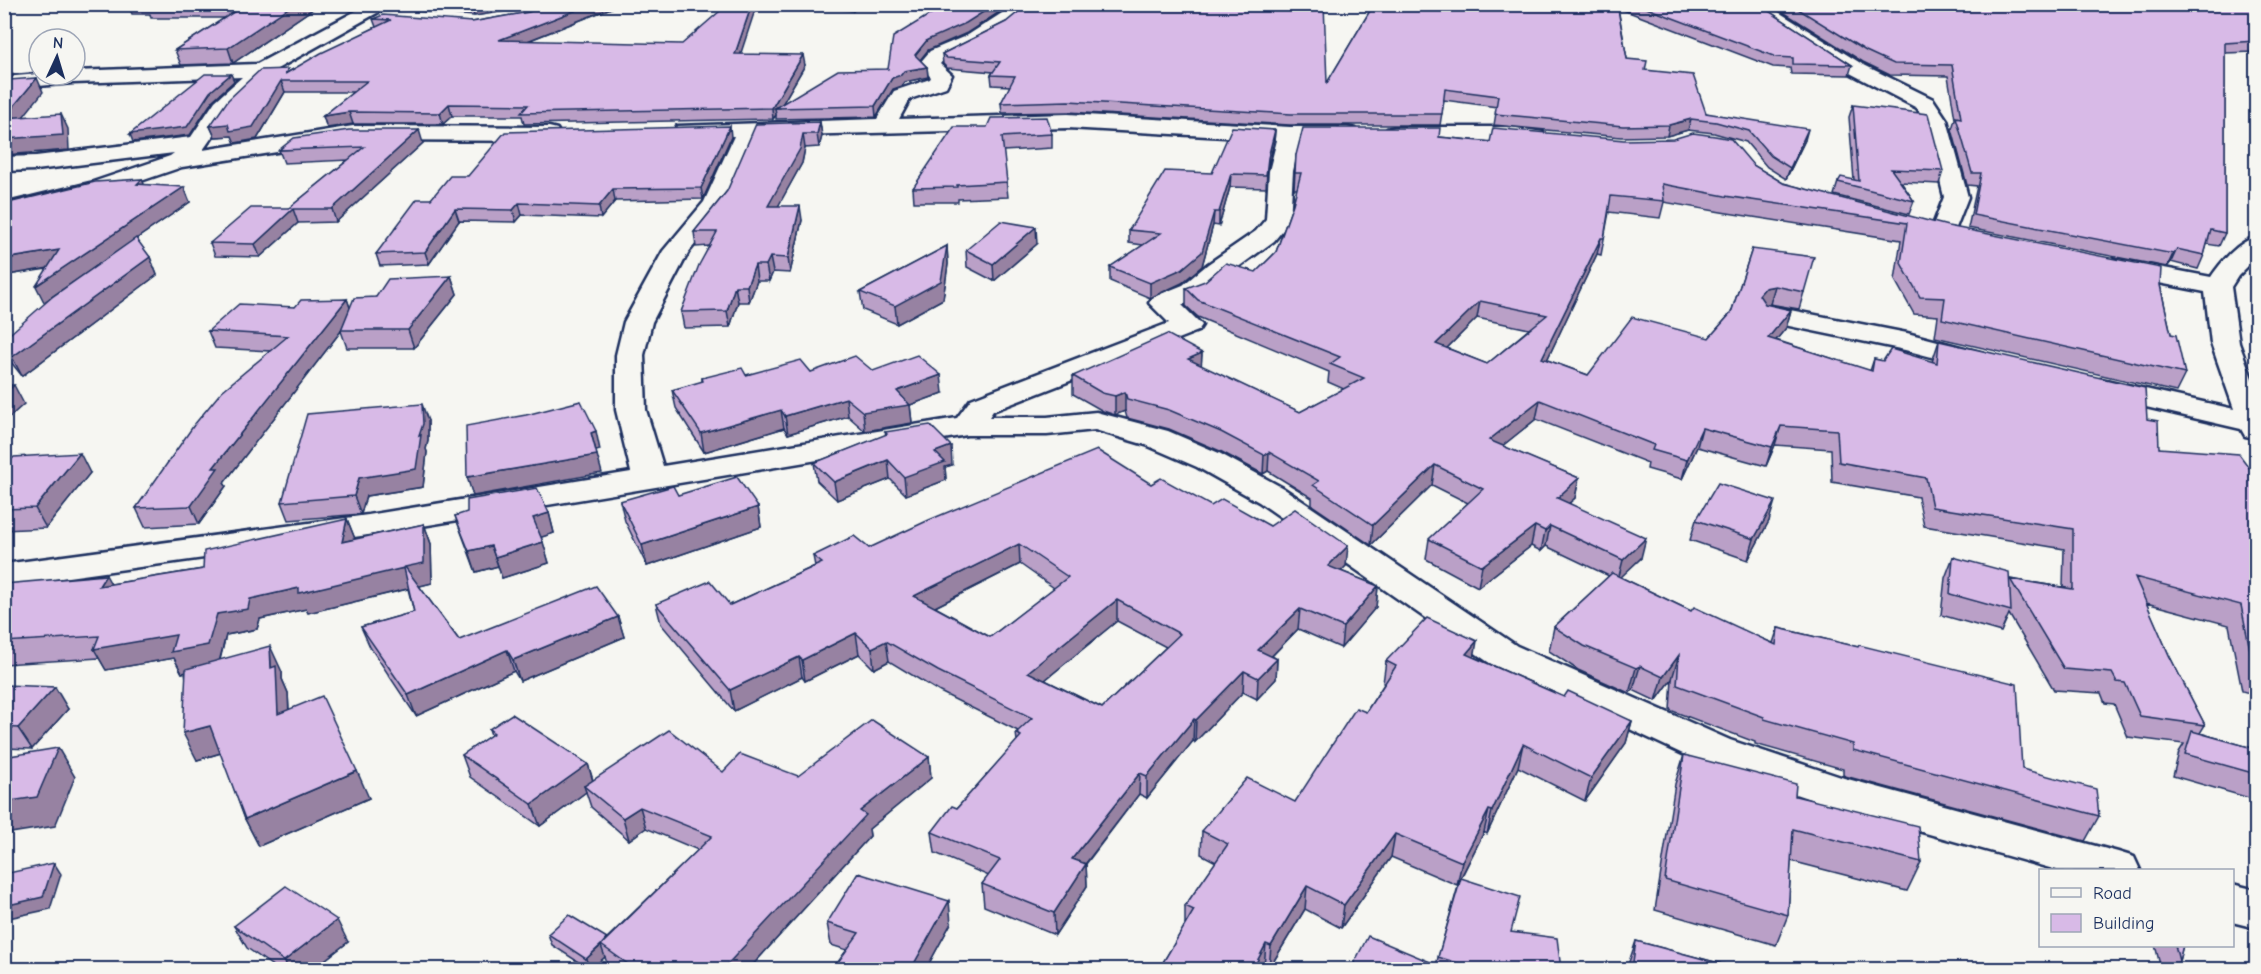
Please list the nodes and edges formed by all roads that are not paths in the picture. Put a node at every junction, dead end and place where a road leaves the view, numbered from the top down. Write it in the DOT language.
graph roads {
  1 [pos="384,4"];
  2 [pos="1025,4"];
  3 [pos="1753,4"];
  4 [pos="366,15"];
  5 [pos="401,17"];
  6 [pos="261,70"];
  7 [pos="4,83"];
  8 [pos="885,125"];
  9 [pos="747,129"];
  10 [pos="664,131"];
  11 [pos="569,133"];
  12 [pos="1290,134"];
  13 [pos="1555,139"];
  14 [pos="198,143"];
  15 [pos="177,161"];
  16 [pos="4,164"];
  17 [pos="4,212"];
  18 [pos="1921,227"];
  19 [pos="1943,233"];
  20 [pos="1966,237"];
  21 [pos="2256,245"];
  22 [pos="2092,262"];
  23 [pos="2218,287"];
  24 [pos="1770,314"];
  25 [pos="2004,366"];
  26 [pos="2072,382"];
  27 [pos="967,426"];
  28 [pos="2255,426"];
  29 [pos="650,480"];
  30 [pos="4,575"];
  31 [pos="2114,869"];
  32 [pos="2234,904"];
  33 [pos="2256,909"];
  1 -- 4 [label="street"];
  2 -- 8 [label="street"];
  3 -- 19 [label="street"];
  4 -- 5 [label="street"];
  4 -- 6 [label="street"];
  6 -- 7 [label="street"];
  6 -- 14 [label="street"];
  8 -- 9 [label="street"];
  8 -- 12 [label="street"];
  9 -- 10 [label="street"];
  9 -- 29 [label="street"];
  11 -- 15 [label="street"];
  12 -- 13 [label="street"];
  12 -- 27 [label="street"];
  14 -- 15 [label="street"];
  14 -- 16 [label="street"];
  15 -- 17 [label="street"];
  18 -- 19 [label="street"];
  19 -- 20 [label="street"];
  21 -- 23 [label="street"];
  22 -- 23 [label="street"];
  23 -- 28 [label="street"];
  24 -- 25 [label="street"];
  26 -- 28 [label="street"];
  27 -- 29 [label="street"];
  27 -- 31 [label="street"];
  29 -- 30 [label="street"];
  32 -- 33 [label="street"];
}
